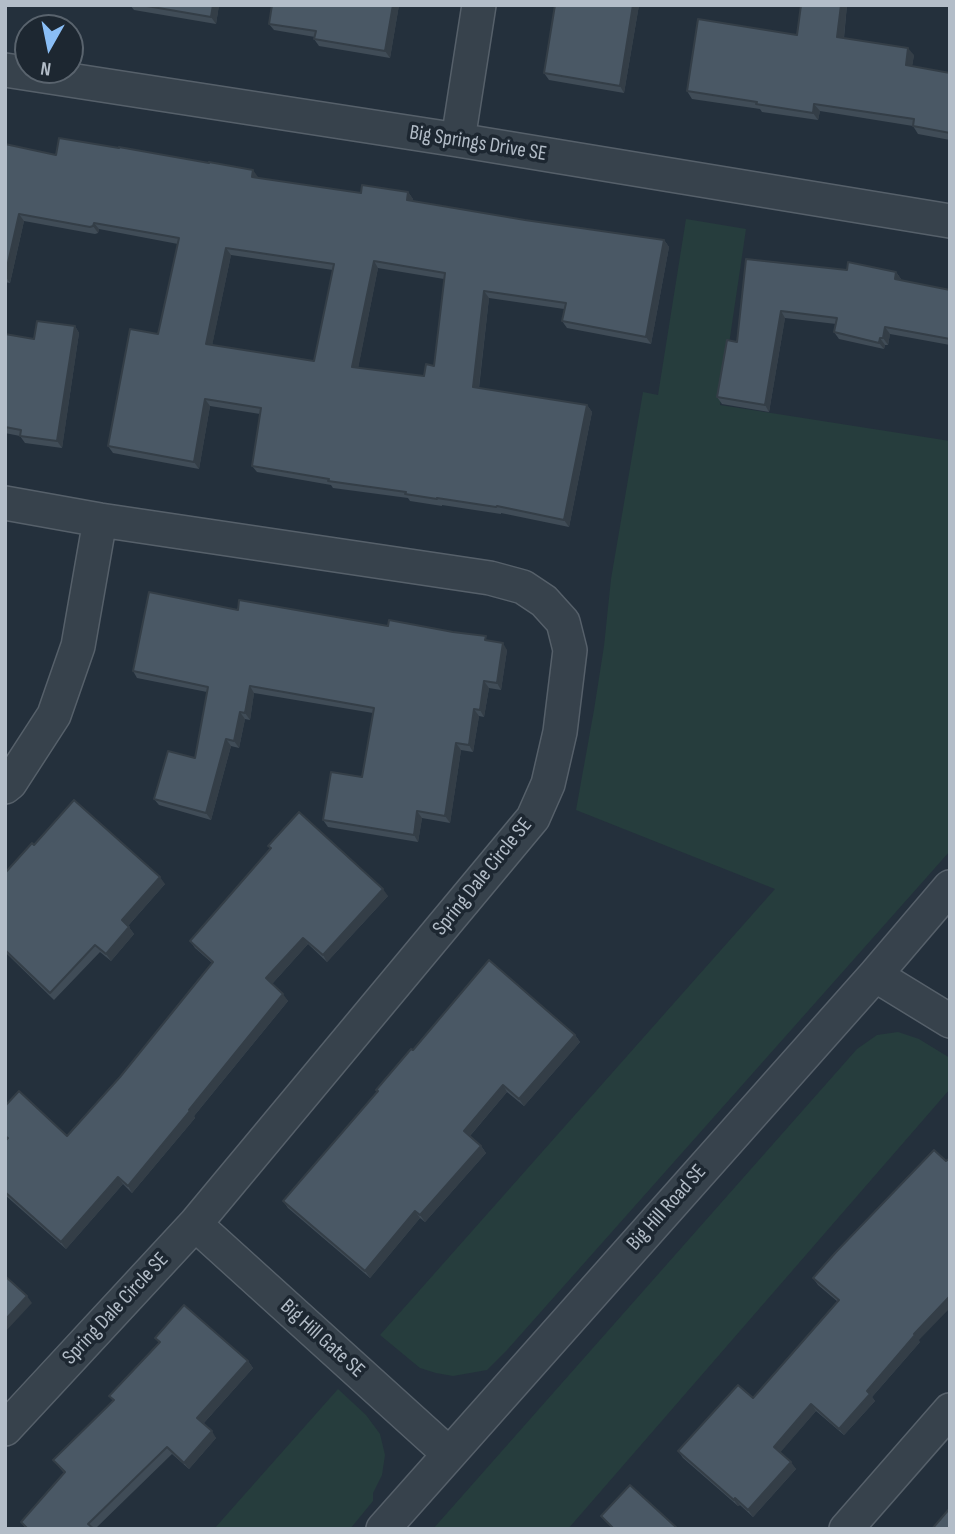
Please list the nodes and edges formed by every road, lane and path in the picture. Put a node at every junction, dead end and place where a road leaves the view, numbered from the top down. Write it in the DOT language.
graph roads {
  1 [pos="479,5"];
  2 [pos="5,70"];
  3 [pos="458,140"];
  4 [pos="950,221"];
  5 [pos="5,503"];
  6 [pos="100,520"];
  7 [pos="5,787"];
  8 [pos="950,887"];
  9 [pos="875,975"];
  10 [pos="950,1021"];
  11 [pos="195,1224"];
  12 [pos="950,1410"];
  13 [pos="5,1429"];
  14 [pos="449,1454"];
  15 [pos="383,1529"];
  16 [pos="846,1529"];
  1 -- 3 [label="street"];
  2 -- 3 [label="street, Big Springs Drive SE"];
  3 -- 4 [label="street, Big Springs Drive SE"];
  5 -- 6 [label="street, Spring Dale Circle SE"];
  6 -- 7 [label="street"];
  6 -- 11 [label="street, Spring Dale Circle SE"];
  8 -- 9 [label="street, Big Hill Road SE"];
  9 -- 10 [label="street"];
  9 -- 14 [label="street, Big Hill Road SE"];
  11 -- 13 [label="street, Spring Dale Circle SE"];
  11 -- 14 [label="street, Big Hill Gate SE"];
  12 -- 16 [label="street"];
  14 -- 15 [label="street, Big Hill Road SE"];
}
